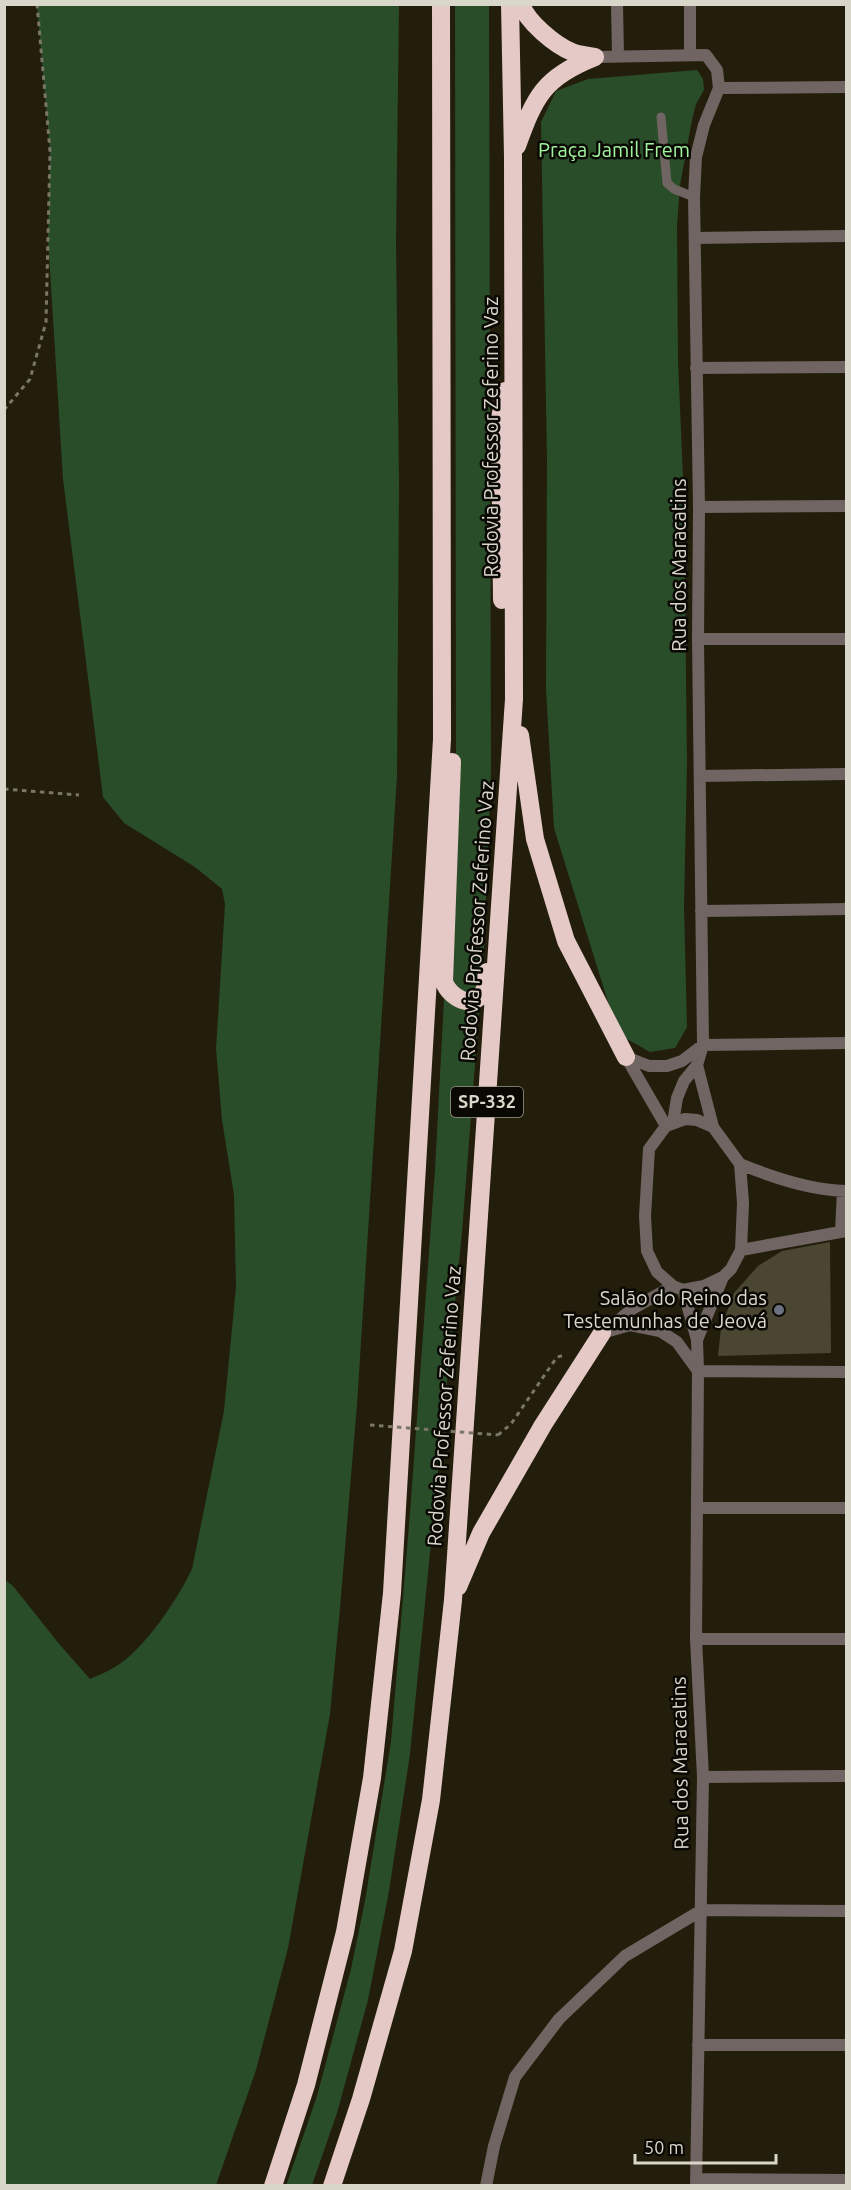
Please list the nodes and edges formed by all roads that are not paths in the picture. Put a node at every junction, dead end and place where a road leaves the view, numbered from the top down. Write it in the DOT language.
graph roads {
  1 [pos="441,4"];
  2 [pos="510,4"];
  3 [pos="521,4"];
  4 [pos="617,4"];
  5 [pos="690,4"];
  6 [pos="690,54"];
  7 [pos="618,56"];
  8 [pos="595,57"];
  9 [pos="846,87"];
  10 [pos="719,88"];
  11 [pos="661,117"];
  12 [pos="513,157"];
  13 [pos="694,196"];
  14 [pos="846,236"];
  15 [pos="696,238"];
  16 [pos="514,342"];
  17 [pos="846,367"];
  18 [pos="696,368"];
  19 [pos="441,398"];
  20 [pos="846,506"];
  21 [pos="699,507"];
  22 [pos="698,639"];
  23 [pos="846,639"];
  24 [pos="514,699"];
  25 [pos="846,774"];
  26 [pos="700,776"];
  27 [pos="846,909"];
  28 [pos="700,911"];
  29 [pos="846,1043"];
  30 [pos="703,1045"];
  31 [pos="626,1057"];
  32 [pos="697,1065"];
  33 [pos="670,1125"];
  34 [pos="713,1127"];
  35 [pos="740,1164"];
  36 [pos="845,1191"];
  37 [pos="844,1231"];
  38 [pos="741,1250"];
  39 [pos="723,1277"];
  40 [pos="678,1288"];
  41 [pos="602,1333"];
  42 [pos="697,1340"];
  43 [pos="698,1371"];
  44 [pos="846,1372"];
  45 [pos="697,1508"];
  46 [pos="846,1508"];
  47 [pos="453,1600"];
  48 [pos="696,1639"];
  49 [pos="846,1639"];
  50 [pos="846,1776"];
  51 [pos="703,1777"];
  52 [pos="702,1910"];
  53 [pos="846,1911"];
  54 [pos="698,2045"];
  55 [pos="846,2045"];
  56 [pos="846,2180"];
  57 [pos="696,2182"];
  58 [pos="273,2186"];
  59 [pos="332,2186"];
  60 [pos="486,2186"];
  1 -- 19 [label="highway, Rodovia Professor Zeferino Vaz"];
  2 -- 12 [label="highway, Rodovia Professor Zeferino Vaz / SP-332"];
  3 -- 8 [label="highway"];
  4 -- 7 [label="street"];
  5 -- 6 [label="street"];
  6 -- 7 [label="street"];
  6 -- 10 [label="street"];
  7 -- 8 [label="street"];
  8 -- 12 [label="highway"];
  9 -- 10 [label="street"];
  10 -- 13 [label="street, Rua dos Maracatins"];
  11 -- 13 [label="lane"];
  12 -- 16 [label="highway, Rodovia Professor Zeferino Vaz / SP-332"];
  13 -- 15 [label="street, Rua dos Maracatins"];
  14 -- 15 [label="street"];
  15 -- 18 [label="street, Rua dos Maracatins"];
  16 -- 19 [label="highway"];
  16 -- 24 [label="highway, Rodovia Professor Zeferino Vaz / SP-332"];
  17 -- 18 [label="street"];
  18 -- 21 [label="street, Rua dos Maracatins"];
  19 -- 58 [label="highway, Rodovia Professor Zeferino Vaz"];
  20 -- 21 [label="street"];
  21 -- 22 [label="street, Rua dos Maracatins"];
  22 -- 23 [label="street"];
  22 -- 26 [label="street, Rua dos Maracatins"];
  24 -- 31 [label="highway"];
  24 -- 47 [label="highway, Rodovia Professor Zeferino Vaz / SP-332"];
  25 -- 26 [label="street"];
  26 -- 28 [label="street, Rua dos Maracatins"];
  27 -- 28 [label="street"];
  28 -- 30 [label="street, Rua dos Maracatins"];
  29 -- 30 [label="street"];
  30 -- 31 [label="street"];
  30 -- 32 [label="street, Rua dos Maracatins"];
  31 -- 33 [label="street"];
  32 -- 33 [label="street, Rua dos Maracatins"];
  32 -- 34 [label="street"];
  33 -- 34 [label="street"];
  33 -- 40 [label="street"];
  34 -- 35 [label="street"];
  35 -- 36 [label="street"];
  35 -- 38 [label="street"];
  36 -- 37 [label="street"];
  37 -- 38 [label="street"];
  38 -- 39 [label="street"];
  39 -- 40 [label="street"];
  39 -- 42 [label="street, Rua dos Maracatins"];
  40 -- 41 [label="street"];
  40 -- 42 [label="street, Rua dos Maracatins"];
  41 -- 43 [label="street"];
  41 -- 47 [label="highway"];
  42 -- 43 [label="street, Rua dos Maracatins"];
  43 -- 44 [label="street"];
  43 -- 45 [label="street, Rua dos Maracatins"];
  45 -- 46 [label="street"];
  45 -- 48 [label="street, Rua dos Maracatins"];
  47 -- 59 [label="highway, Rodovia Professor Zeferino Vaz / SP-332"];
  48 -- 49 [label="street"];
  48 -- 51 [label="street, Rua dos Maracatins"];
  50 -- 51 [label="street"];
  51 -- 52 [label="street, Rua dos Maracatins"];
  52 -- 53 [label="street"];
  52 -- 54 [label="street, Rua dos Maracatins"];
  52 -- 60 [label="street"];
  54 -- 55 [label="street"];
  54 -- 57 [label="street, Rua dos Maracatins"];
  56 -- 57 [label="street"];
}
